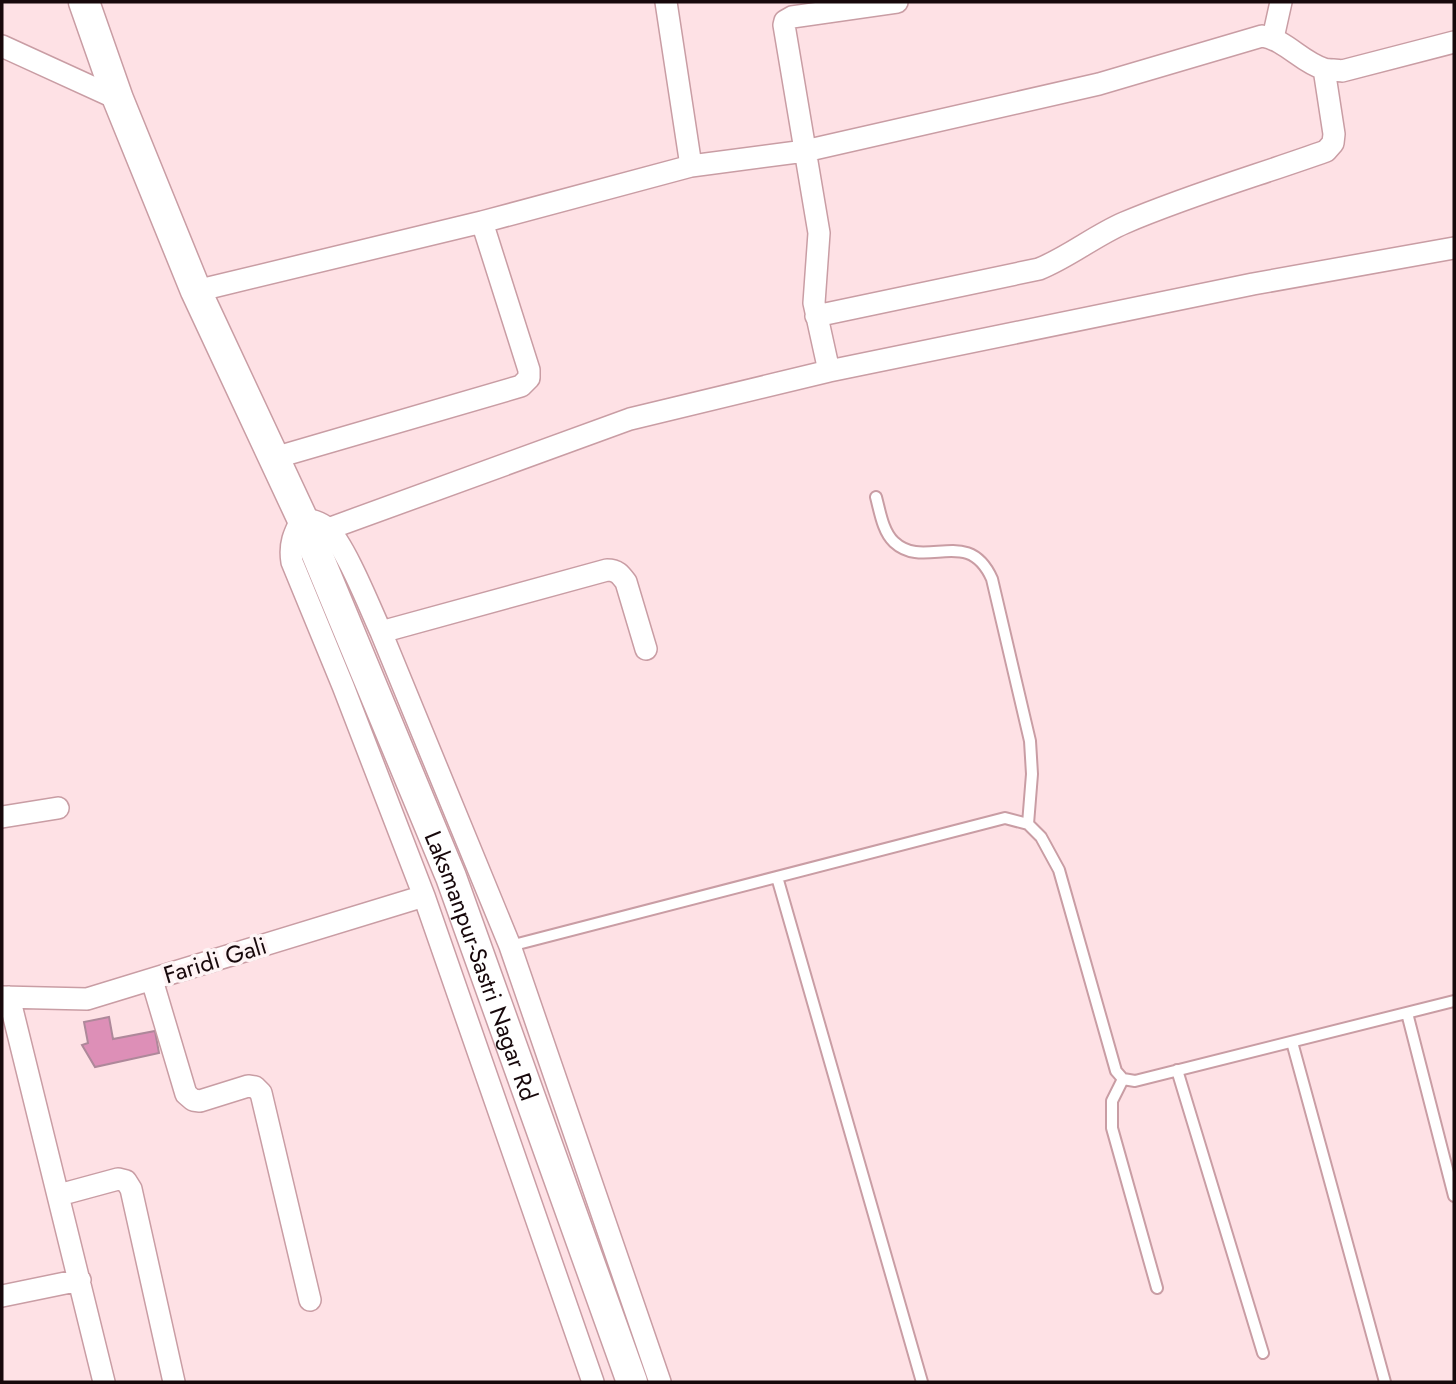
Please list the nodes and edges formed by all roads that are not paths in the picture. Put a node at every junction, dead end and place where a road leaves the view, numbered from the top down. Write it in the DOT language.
graph roads {
  1 [pos="84,2"];
  2 [pos="666,2"];
  3 [pos="897,2"];
  4 [pos="1281,2"];
  5 [pos="859,4"];
  6 [pos="1273,38"];
  7 [pos="1454,42"];
  8 [pos="2,46"];
  9 [pos="1324,69"];
  10 [pos="118,99"];
  11 [pos="805,151"];
  12 [pos="691,166"];
  13 [pos="482,222"];
  14 [pos="1454,248"];
  15 [pos="196,290"];
  16 [pos="816,316"];
  17 [pos="829,372"];
  18 [pos="274,458"];
  19 [pos="876,497"];
  20 [pos="315,533"];
  21 [pos="381,632"];
  22 [pos="646,649"];
  23 [pos="58,808"];
  24 [pos="2,817"];
  25 [pos="1028,824"];
  26 [pos="777,877"];
  27 [pos="424,896"];
  28 [pos="510,946"];
  29 [pos="152,980"];
  30 [pos="6,997"];
  31 [pos="1454,1001"];
  32 [pos="1407,1013"];
  33 [pos="1292,1042"];
  34 [pos="1177,1070"];
  35 [pos="1123,1079"];
  36 [pos="59,1195"];
  37 [pos="1454,1196"];
  38 [pos="80,1280"];
  39 [pos="1157,1289"];
  40 [pos="2,1297"];
  41 [pos="310,1300"];
  42 [pos="1263,1353"];
  43 [pos="104,1382"];
  44 [pos="174,1382"];
  45 [pos="593,1382"];
  46 [pos="632,1382"];
  47 [pos="660,1382"];
  48 [pos="922,1382"];
  49 [pos="1385,1382"];
  1 -- 10 [label="street, Laksmanpur-Sastri Nagar Rd"];
  2 -- 12 [label="street"];
  3 -- 5 [label="street"];
  4 -- 6 [label="street"];
  5 -- 11 [label="street"];
  6 -- 9 [label="street"];
  6 -- 11 [label="street"];
  7 -- 9 [label="street"];
  8 -- 10 [label="street"];
  9 -- 16 [label="street"];
  10 -- 15 [label="street, Laksmanpur-Sastri Nagar Rd"];
  11 -- 12 [label="street"];
  11 -- 16 [label="street"];
  12 -- 13 [label="street"];
  13 -- 15 [label="street"];
  13 -- 18 [label="street"];
  14 -- 17 [label="street"];
  15 -- 18 [label="street, Laksmanpur-Sastri Nagar Rd"];
  16 -- 17 [label="street"];
  17 -- 20 [label="street"];
  18 -- 20 [label="street, Laksmanpur-Sastri Nagar Rd"];
  19 -- 25 [label="lane"];
  20 -- 21 [label="street"];
  20 -- 27 [label="street"];
  20 -- 46 [label="street, Laksmanpur-Sastri Nagar Rd"];
  21 -- 22 [label="street"];
  21 -- 28 [label="street"];
  23 -- 24 [label="street"];
  25 -- 26 [label="lane"];
  25 -- 35 [label="lane"];
  26 -- 28 [label="lane"];
  26 -- 48 [label="lane"];
  27 -- 29 [label="street, Faridi Gali"];
  27 -- 45 [label="street"];
  28 -- 47 [label="street"];
  29 -- 30 [label="street, Faridi Gali"];
  29 -- 41 [label="street"];
  30 -- 36 [label="street"];
  31 -- 32 [label="lane"];
  32 -- 33 [label="lane"];
  32 -- 37 [label="lane"];
  33 -- 34 [label="lane"];
  33 -- 49 [label="lane"];
  34 -- 35 [label="lane"];
  34 -- 42 [label="lane"];
  35 -- 39 [label="lane"];
  36 -- 38 [label="street"];
  36 -- 44 [label="street"];
  38 -- 40 [label="street"];
  38 -- 43 [label="street"];
}
